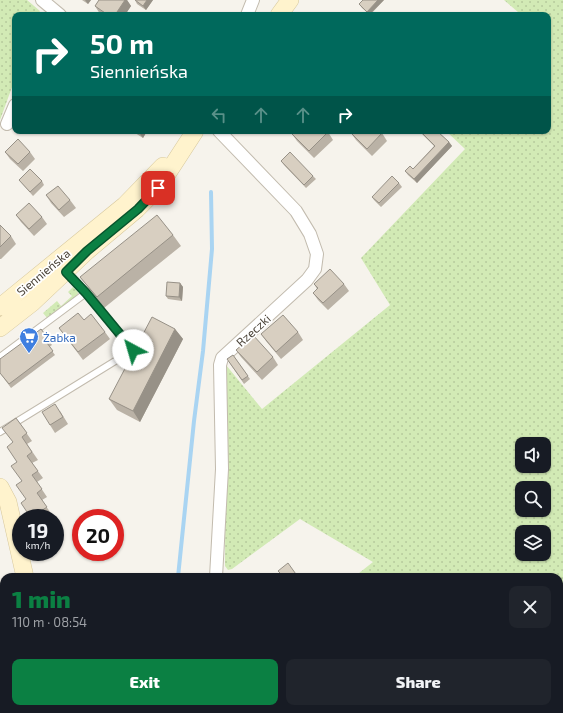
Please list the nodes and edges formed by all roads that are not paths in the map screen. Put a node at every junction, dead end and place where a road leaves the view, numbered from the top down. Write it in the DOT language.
graph roads {
  1 [pos="42,0"];
  2 [pos="253,0"];
  3 [pos="290,0"];
  4 [pos="56,12"];
  5 [pos="248,12"];
  6 [pos="281,12"];
  7 [pos="12,112"];
  8 [pos="7,124"];
  9 [pos="188,134"];
  10 [pos="222,134"];
  11 [pos="60,267"];
  12 [pos="86,293"];
  13 [pos="0,307"];
  14 [pos="0,328"];
  15 [pos="0,357"];
  16 [pos="0,432"];
  17 [pos="0,487"];
  18 [pos="0,519"];
  19 [pos="12,521"];
  20 [pos="12,540"];
  21 [pos="21,561"];
  22 [pos="24,573"];
  23 [pos="216,573"];
  1 -- 4 [label="street"];
  2 -- 5 [label="street"];
  3 -- 6 [label="main road"];
  7 -- 8 [label="street"];
  9 -- 11 [label="main road, Siennieńska"];
  10 -- 23 [label="street, Rzeczki"];
  11 -- 12 [label="lane"];
  11 -- 13 [label="main road, Siennieńska"];
  11 -- 14 [label="main road, Siennieńska"];
  12 -- 15 [label="lane"];
  12 -- 16 [label="lane"];
  17 -- 19 [label="main road"];
  18 -- 20 [label="main road"];
  21 -- 22 [label="main road"];
}
